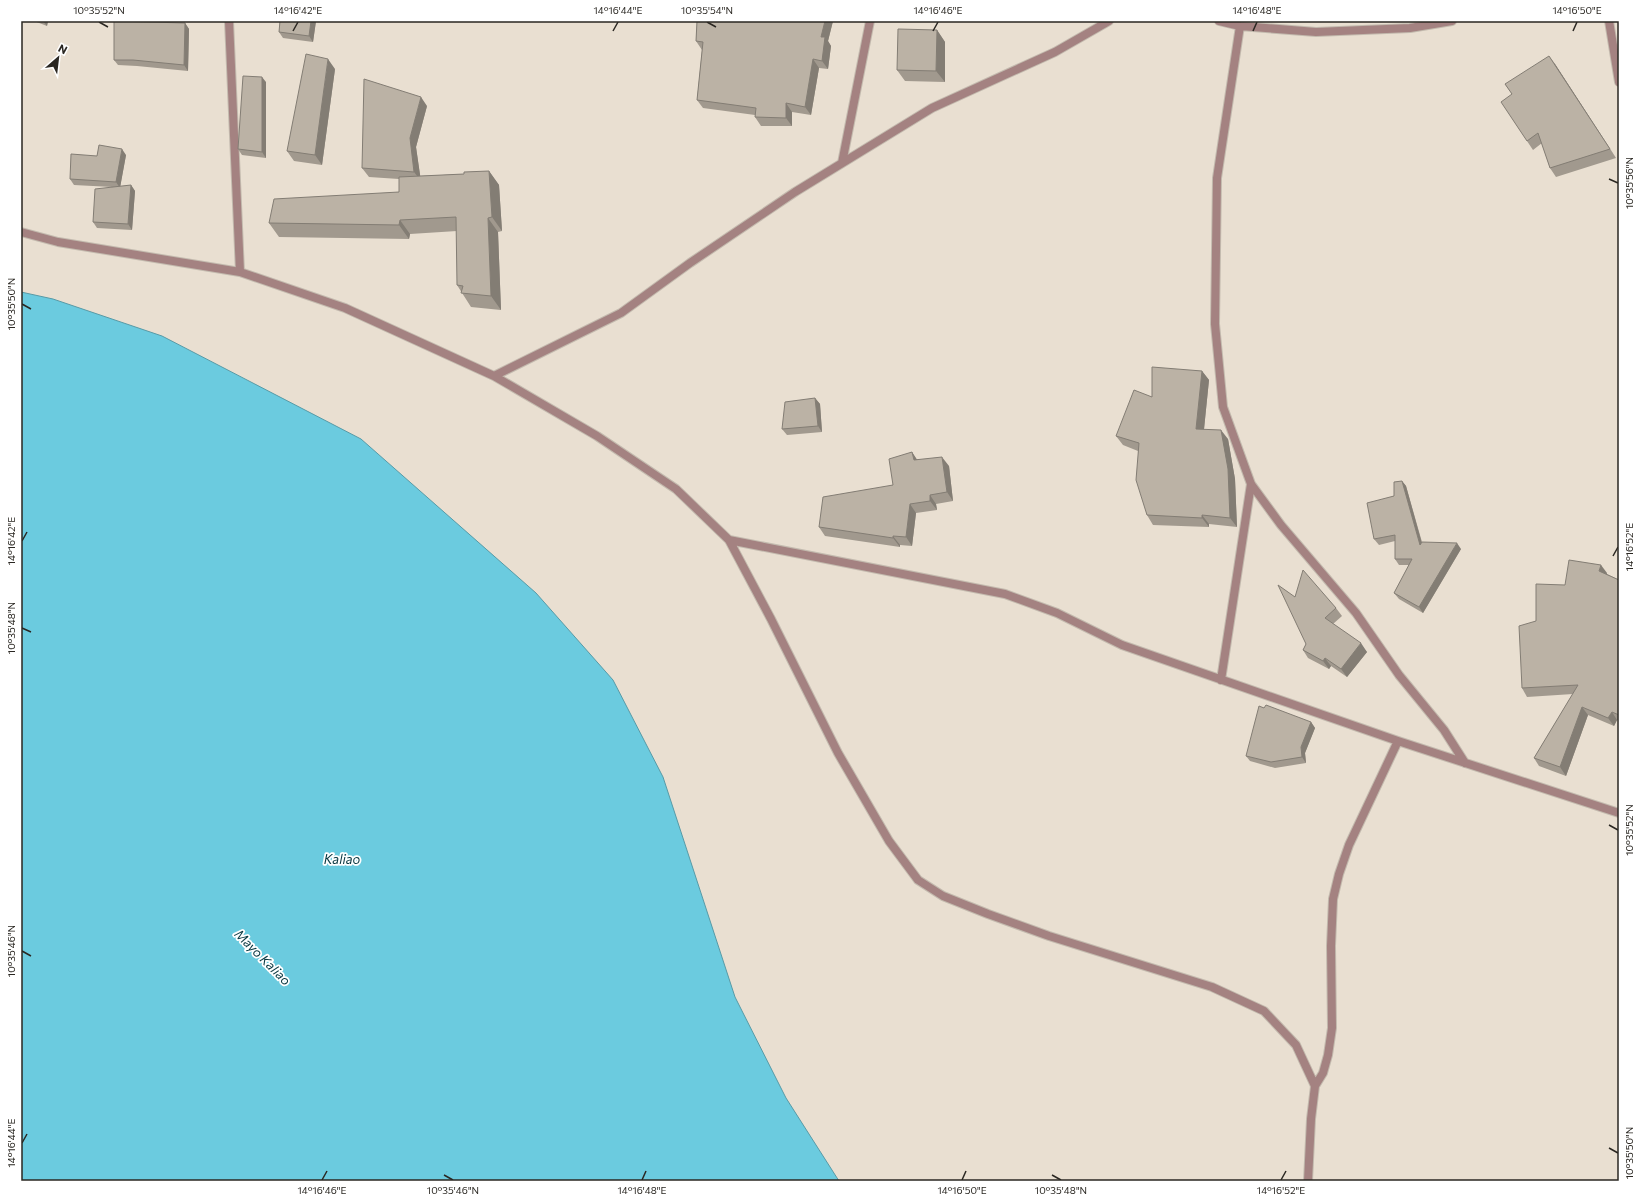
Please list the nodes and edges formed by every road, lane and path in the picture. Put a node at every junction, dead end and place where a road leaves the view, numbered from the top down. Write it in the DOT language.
graph roads {
  1 [pos="229,21"];
  2 [pos="870,21"];
  3 [pos="1109,21"];
  4 [pos="1219,21"];
  5 [pos="1452,21"];
  6 [pos="1609,21"];
  7 [pos="1240,26"];
  8 [pos="1619,82"];
  9 [pos="842,163"];
  10 [pos="21,232"];
  11 [pos="240,272"];
  12 [pos="494,376"];
  13 [pos="1251,484"];
  14 [pos="729,540"];
  15 [pos="1221,680"];
  16 [pos="1398,741"];
  17 [pos="1465,763"];
  18 [pos="1619,813"];
  19 [pos="1315,1086"];
  20 [pos="1308,1181"];
  1 -- 11 [label="street"];
  2 -- 9 [label="street"];
  3 -- 9 [label="street"];
  4 -- 7 [label="street"];
  5 -- 7 [label="street"];
  6 -- 8 [label="street"];
  7 -- 13 [label="street"];
  9 -- 12 [label="street"];
  10 -- 11 [label="street"];
  11 -- 12 [label="street"];
  12 -- 14 [label="street"];
  13 -- 15 [label="street"];
  13 -- 17 [label="street"];
  14 -- 15 [label="street"];
  14 -- 19 [label="street"];
  15 -- 16 [label="street"];
  16 -- 17 [label="street"];
  16 -- 19 [label="street"];
  17 -- 18 [label="street"];
  19 -- 20 [label="street"];
}
